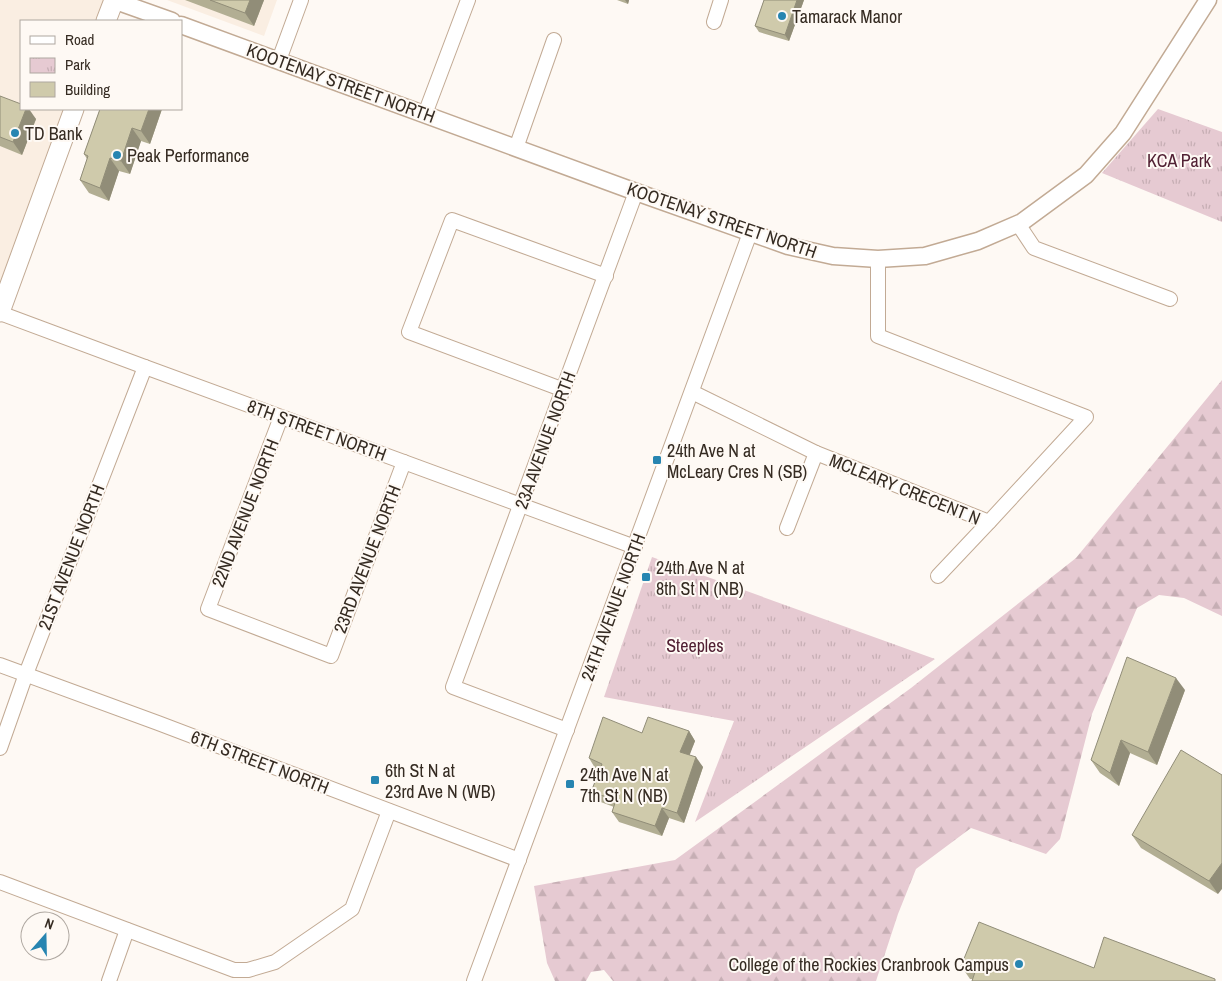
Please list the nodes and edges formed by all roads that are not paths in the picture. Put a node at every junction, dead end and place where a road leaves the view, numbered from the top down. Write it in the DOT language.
graph roads {
  1 [pos="114,0"];
  2 [pos="302,0"];
  3 [pos="468,0"];
  4 [pos="722,0"];
  5 [pos="1208,0"];
  6 [pos="106,20"];
  7 [pos="169,20"];
  8 [pos="714,22"];
  9 [pos="182,25"];
  10 [pos="554,40"];
  11 [pos="279,60"];
  12 [pos="74,110"];
  13 [pos="426,114"];
  14 [pos="516,148"];
  15 [pos="636,192"];
  16 [pos="1018,224"];
  17 [pos="750,232"];
  18 [pos="878,259"];
  19 [pos="606,276"];
  20 [pos="1170,300"];
  21 [pos="0,312"];
  22 [pos="144,367"];
  23 [pos="564,390"];
  24 [pos="692,392"];
  25 [pos="281,417"];
  26 [pos="816,454"];
  27 [pos="404,462"];
  28 [pos="521,505"];
  29 [pos="989,522"];
  30 [pos="787,528"];
  31 [pos="635,547"];
  32 [pos="938,576"];
  33 [pos="331,656"];
  34 [pos="0,665"];
  35 [pos="26,674"];
  36 [pos="567,730"];
  37 [pos="0,748"];
  38 [pos="389,811"];
  39 [pos="519,860"];
  40 [pos="0,882"];
  41 [pos="127,930"];
  42 [pos="109,981"];
  43 [pos="474,981"];
  1 -- 6 [label="main road"];
  1 -- 7 [label="street"];
  2 -- 11 [label="street"];
  3 -- 13 [label="street"];
  4 -- 8 [label="street"];
  5 -- 16 [label="street, KOOTENAY STREET NORTH"];
  9 -- 11 [label="street, KOOTENAY STREET NORTH"];
  10 -- 14 [label="street"];
  11 -- 13 [label="street, KOOTENAY STREET NORTH"];
  12 -- 21 [label="main road"];
  13 -- 14 [label="street, KOOTENAY STREET NORTH"];
  14 -- 15 [label="street, KOOTENAY STREET NORTH"];
  15 -- 17 [label="street, KOOTENAY STREET NORTH"];
  15 -- 19 [label="street, 23A AVENUE NORTH"];
  16 -- 18 [label="street, KOOTENAY STREET NORTH"];
  16 -- 20 [label="street"];
  17 -- 18 [label="street, KOOTENAY STREET NORTH"];
  17 -- 24 [label="street, 24TH AVENUE NORTH"];
  18 -- 29 [label="street, MCLEARY CRECENT N"];
  19 -- 23 [label="street, 23A AVENUE NORTH"];
  19 -- 23 [label="street"];
  21 -- 22 [label="street, 8TH STREET NORTH"];
  22 -- 25 [label="street, 8TH STREET NORTH"];
  22 -- 35 [label="street, 21ST AVENUE NORTH"];
  23 -- 28 [label="street, 23A AVENUE NORTH"];
  24 -- 26 [label="street, MCLEARY CRECENT N"];
  24 -- 31 [label="street, 24TH AVENUE NORTH"];
  25 -- 27 [label="street, 8TH STREET NORTH"];
  25 -- 33 [label="street, 22ND AVENUE NORTH"];
  26 -- 29 [label="street, MCLEARY CRECENT N"];
  26 -- 30 [label="street"];
  27 -- 28 [label="street, 8TH STREET NORTH"];
  27 -- 33 [label="street, 23RD AVENUE NORTH"];
  28 -- 31 [label="street, 8TH STREET NORTH"];
  28 -- 36 [label="street, 23A AVENUE NORTH"];
  29 -- 32 [label="street"];
  31 -- 36 [label="street, 24TH AVENUE NORTH"];
  34 -- 35 [label="street, 6TH STREET NORTH"];
  35 -- 37 [label="street, 21ST AVENUE NORTH"];
  35 -- 38 [label="street, 6TH STREET NORTH"];
  36 -- 39 [label="street, 24TH AVENUE NORTH"];
  38 -- 39 [label="street, 6TH STREET NORTH"];
  38 -- 41 [label="street"];
  39 -- 43 [label="street, 24TH AVENUE NORTH"];
  40 -- 41 [label="street"];
  41 -- 42 [label="street"];
}
